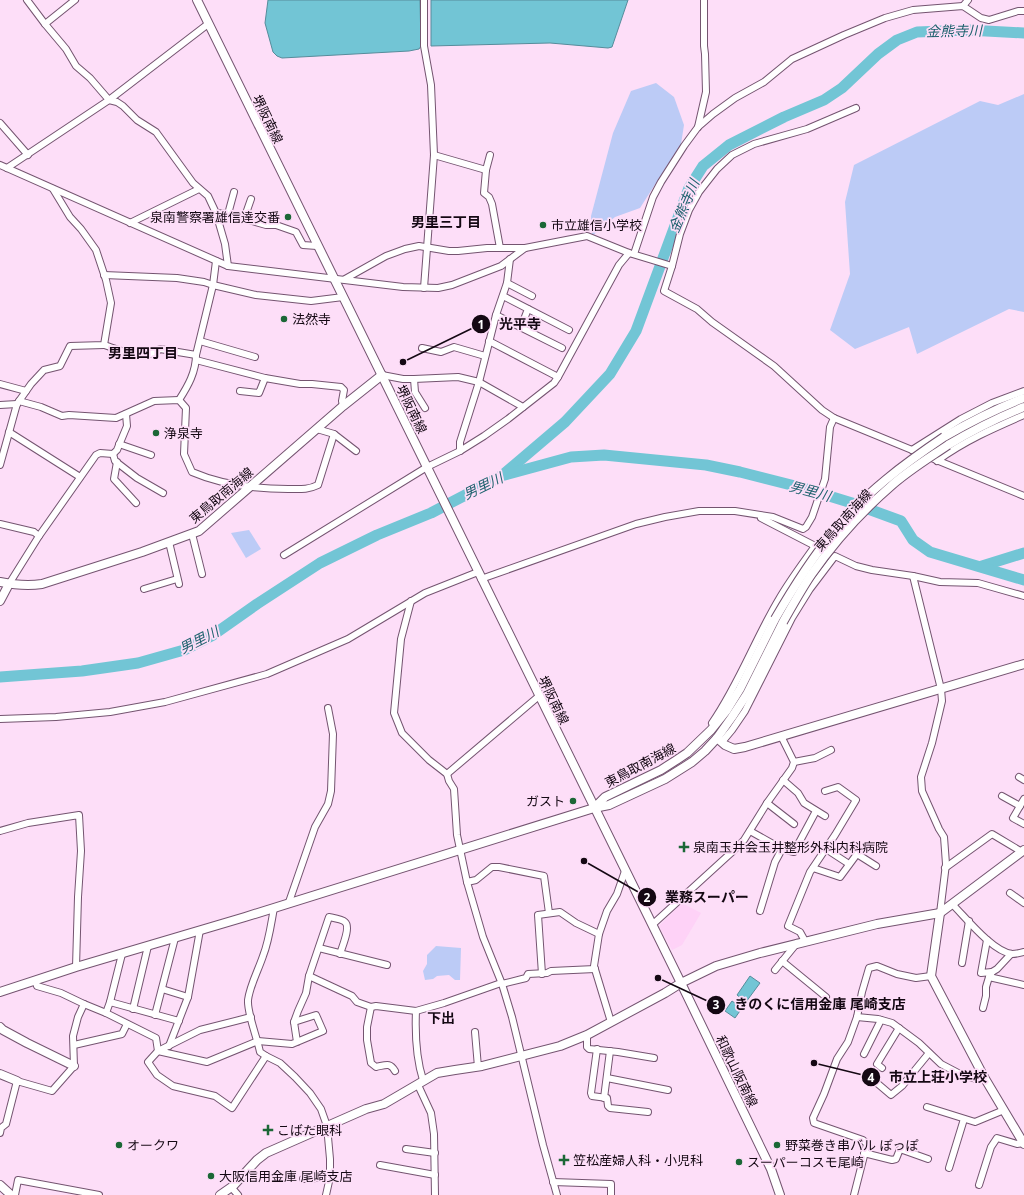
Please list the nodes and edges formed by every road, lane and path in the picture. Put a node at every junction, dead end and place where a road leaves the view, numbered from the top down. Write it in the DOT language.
graph roads {
  1 [pos="27,0"];
  2 [pos="75,0"];
  3 [pos="197,0"];
  4 [pos="424,0"];
  5 [pos="704,0"];
  6 [pos="968,0"];
  7 [pos="963,6"];
  8 [pos="1024,11"];
  9 [pos="45,24"];
  10 [pos="208,24"];
  11 [pos="110,100"];
  12 [pos="856,108"];
  13 [pos="0,123"];
  14 [pos="698,127"];
  15 [pos="28,155"];
  16 [pos="434,155"];
  17 [pos="490,155"];
  18 [pos="0,165"];
  19 [pos="7,168"];
  20 [pos="486,170"];
  21 [pos="52,189"];
  22 [pos="199,189"];
  23 [pos="234,192"];
  24 [pos="251,200"];
  25 [pos="216,213"];
  26 [pos="228,214"];
  27 [pos="244,219"];
  28 [pos="130,223"];
  29 [pos="317,246"];
  30 [pos="427,246"];
  31 [pos="500,248"];
  32 [pos="526,248"];
  33 [pos="633,254"];
  34 [pos="510,259"];
  35 [pos="216,261"];
  36 [pos="670,265"];
  37 [pos="228,266"];
  38 [pos="104,275"];
  39 [pos="333,278"];
  40 [pos="345,279"];
  41 [pos="507,283"];
  42 [pos="213,285"];
  43 [pos="424,288"];
  44 [pos="503,296"];
  45 [pos="532,296"];
  46 [pos="343,297"];
  47 [pos="528,309"];
  48 [pos="496,315"];
  49 [pos="521,327"];
  50 [pos="569,330"];
  51 [pos="200,341"];
  52 [pos="489,341"];
  53 [pos="104,345"];
  54 [pos="422,348"];
  55 [pos="562,348"];
  56 [pos="485,356"];
  57 [pos="196,357"];
  58 [pos="255,357"];
  59 [pos="382,374"];
  60 [pos="265,378"];
  61 [pos="558,378"];
  62 [pos="414,379"];
  63 [pos="479,382"];
  64 [pos="0,384"];
  65 [pos="26,391"];
  66 [pos="240,391"];
  67 [pos="1024,391"];
  68 [pos="1024,398"];
  69 [pos="179,400"];
  70 [pos="18,403"];
  71 [pos="0,405"];
  72 [pos="343,406"];
  73 [pos="523,407"];
  74 [pos="1024,407"];
  75 [pos="426,408"];
  76 [pos="126,414"];
  77 [pos="1024,415"];
  78 [pos="834,418"];
  79 [pos="317,429"];
  80 [pos="9,432"];
  81 [pos="334,434"];
  82 [pos="119,444"];
  83 [pos="912,450"];
  84 [pos="356,451"];
  85 [pos="460,451"];
  86 [pos="112,454"];
  87 [pos="151,455"];
  88 [pos="937,461"];
  89 [pos="117,462"];
  90 [pos="0,465"];
  91 [pos="428,470"];
  92 [pos="80,477"];
  93 [pos="249,487"];
  94 [pos="163,493"];
  95 [pos="1024,496"];
  96 [pos="136,504"];
  97 [pos="756,515"];
  98 [pos="0,524"];
  99 [pos="192,534"];
  100 [pos="39,536"];
  101 [pos="169,542"];
  102 [pos="815,546"];
  103 [pos="284,555"];
  104 [pos="835,556"];
  105 [pos="478,573"];
  106 [pos="202,574"];
  107 [pos="913,576"];
  108 [pos="0,582"];
  109 [pos="9,584"];
  110 [pos="144,589"];
  111 [pos="1024,596"];
  112 [pos="0,601"];
  113 [pos="411,601"];
  114 [pos="1024,664"];
  115 [pos="941,689"];
  116 [pos="539,696"];
  117 [pos="328,708"];
  118 [pos="0,719"];
  119 [pos="781,736"];
  120 [pos="700,740"];
  121 [pos="720,740"];
  122 [pos="832,750"];
  123 [pos="794,762"];
  124 [pos="447,774"];
  125 [pos="783,780"];
  126 [pos="825,790"];
  127 [pos="1002,796"];
  128 [pos="1024,799"];
  129 [pos="767,803"];
  130 [pos="1020,806"];
  131 [pos="594,808"];
  132 [pos="816,811"];
  133 [pos="825,816"];
  134 [pos="794,824"];
  135 [pos="1024,824"];
  136 [pos="0,831"];
  137 [pos="750,831"];
  138 [pos="459,849"];
  139 [pos="782,849"];
  140 [pos="826,849"];
  141 [pos="1023,851"];
  142 [pos="849,864"];
  143 [pos="876,866"];
  144 [pos="813,868"];
  145 [pos="945,868"];
  146 [pos="625,871"];
  147 [pos="467,882"];
  148 [pos="1010,893"];
  149 [pos="289,902"];
  150 [pos="1024,903"];
  151 [pos="953,904"];
  152 [pos="274,908"];
  153 [pos="760,911"];
  154 [pos="549,913"];
  155 [pos="940,913"];
  156 [pos="968,920"];
  157 [pos="652,926"];
  158 [pos="200,930"];
  159 [pos="599,934"];
  160 [pos="175,938"];
  161 [pos="987,940"];
  162 [pos="801,942"];
  163 [pos="148,946"];
  164 [pos="319,948"];
  165 [pos="1024,952"];
  166 [pos="122,954"];
  167 [pos="340,954"];
  168 [pos="1012,954"];
  169 [pos="782,961"];
  170 [pos="962,963"];
  171 [pos="386,965"];
  172 [pos="76,967"];
  173 [pos="595,969"];
  174 [pos="775,970"];
  175 [pos="542,974"];
  176 [pos="990,974"];
  177 [pos="309,976"];
  178 [pos="931,976"];
  179 [pos="35,980"];
  180 [pos="502,983"];
  181 [pos="681,983"];
  182 [pos="1024,985"];
  183 [pos="162,990"];
  184 [pos="0,992"];
  185 [pos="188,997"];
  186 [pos="826,997"];
  187 [pos="110,1002"];
  188 [pos="84,1004"];
  189 [pos="371,1007"];
  190 [pos="984,1008"];
  191 [pos="133,1009"];
  192 [pos="416,1011"];
  193 [pos="106,1013"];
  194 [pos="155,1015"];
  195 [pos="251,1017"];
  196 [pos="857,1017"];
  197 [pos="881,1020"];
  198 [pos="179,1021"];
  199 [pos="294,1022"];
  200 [pos="611,1022"];
  201 [pos="127,1024"];
  202 [pos="0,1027"];
  203 [pos="899,1028"];
  204 [pos="475,1032"];
  205 [pos="587,1035"];
  206 [pos="258,1041"];
  207 [pos="297,1042"];
  208 [pos="74,1045"];
  209 [pos="169,1046"];
  210 [pos="597,1049"];
  211 [pos="158,1051"];
  212 [pos="610,1051"];
  213 [pos="929,1053"];
  214 [pos="864,1054"];
  215 [pos="522,1055"];
  216 [pos="266,1056"];
  217 [pos="654,1058"];
  218 [pos="74,1066"];
  219 [pos="478,1067"];
  220 [pos="882,1068"];
  221 [pos="395,1071"];
  222 [pos="0,1074"];
  223 [pos="984,1077"];
  224 [pos="607,1078"];
  225 [pos="871,1078"];
  226 [pos="17,1081"];
  227 [pos="420,1082"];
  228 [pos="668,1090"];
  229 [pos="604,1098"];
  230 [pos="927,1107"];
  231 [pos="1004,1110"];
  232 [pos="648,1112"];
  233 [pos="964,1119"];
  234 [pos="327,1126"];
  235 [pos="0,1133"];
  236 [pos="1024,1143"];
  237 [pos="406,1149"];
  238 [pos="435,1153"];
  239 [pos="864,1153"];
  240 [pos="928,1159"];
  241 [pos="380,1165"];
  242 [pos="949,1168"];
  243 [pos="435,1175"];
  244 [pos="330,1177"];
  245 [pos="303,1179"];
  246 [pos="553,1182"];
  247 [pos="0,1185"];
  248 [pos="979,1185"];
  249 [pos="231,1187"];
  250 [pos="63,1192"];
  251 [pos="78,1193"];
  252 [pos="11,1195"];
  253 [pos="15,1195"];
  254 [pos="99,1195"];
  255 [pos="220,1195"];
  256 [pos="238,1195"];
  257 [pos="326,1195"];
  258 [pos="436,1195"];
  259 [pos="557,1195"];
  260 [pos="611,1195"];
  261 [pos="780,1195"];
  262 [pos="854,1195"];
  1 -- 9 [label="street"];
  2 -- 9 [label="street"];
  3 -- 10 [label="main road, 堺阪南線"];
  4 -- 16 [label="street"];
  5 -- 14 [label="street"];
  6 -- 7 [label="street"];
  7 -- 8 [label="street"];
  7 -- 14 [label="street"];
  9 -- 11 [label="street"];
  10 -- 11 [label="street"];
  10 -- 29 [label="main road, 堺阪南線"];
  11 -- 15 [label="street"];
  11 -- 22 [label="street"];
  12 -- 36 [label="street"];
  13 -- 15 [label="street"];
  14 -- 33 [label="street"];
  15 -- 19 [label="street"];
  16 -- 20 [label="street"];
  16 -- 30 [label="street"];
  17 -- 20 [label="street"];
  18 -- 19 [label="street"];
  19 -- 21 [label="street"];
  20 -- 31 [label="street"];
  21 -- 28 [label="street"];
  21 -- 38 [label="street"];
  22 -- 25 [label="street"];
  22 -- 28 [label="street"];
  23 -- 26 [label="street"];
  24 -- 27 [label="street"];
  25 -- 26 [label="street"];
  25 -- 37 [label="street"];
  26 -- 27 [label="street"];
  27 -- 29 [label="street"];
  28 -- 35 [label="street"];
  29 -- 39 [label="main road, 堺阪南線"];
  30 -- 31 [label="street"];
  30 -- 40 [label="street"];
  30 -- 43 [label="street"];
  31 -- 32 [label="street"];
  32 -- 33 [label="street"];
  32 -- 34 [label="street"];
  33 -- 36 [label="street"];
  33 -- 61 [label="street"];
  34 -- 41 [label="street"];
  34 -- 43 [label="street"];
  35 -- 37 [label="street"];
  35 -- 42 [label="street"];
  36 -- 78 [label="street"];
  37 -- 39 [label="street"];
  38 -- 42 [label="street"];
  38 -- 53 [label="street"];
  39 -- 40 [label="street"];
  39 -- 46 [label="main road, 堺阪南線"];
  40 -- 43 [label="street"];
  41 -- 44 [label="street"];
  41 -- 45 [label="street"];
  42 -- 46 [label="street"];
  42 -- 51 [label="street"];
  44 -- 47 [label="street"];
  44 -- 48 [label="street"];
  46 -- 59 [label="main road, 堺阪南線"];
  47 -- 49 [label="street"];
  47 -- 50 [label="street"];
  48 -- 49 [label="street"];
  48 -- 52 [label="street"];
  49 -- 55 [label="street"];
  51 -- 57 [label="street"];
  51 -- 58 [label="street"];
  52 -- 56 [label="street"];
  52 -- 61 [label="street"];
  53 -- 57 [label="street"];
  53 -- 65 [label="street"];
  54 -- 56 [label="street"];
  56 -- 63 [label="street"];
  57 -- 60 [label="street"];
  57 -- 69 [label="street"];
  59 -- 62 [label="street"];
  59 -- 72 [label="main road, 東鳥取南海線"];
  59 -- 91 [label="main road, 堺阪南線"];
  60 -- 66 [label="street"];
  60 -- 72 [label="street"];
  61 -- 73 [label="street"];
  62 -- 63 [label="street"];
  62 -- 75 [label="street"];
  63 -- 73 [label="street"];
  63 -- 85 [label="street"];
  64 -- 65 [label="street"];
  65 -- 70 [label="street"];
  67 -- 83 [label="street"];
  68 -- 120 [label="main road, 東鳥取南海線, bridge"];
  69 -- 76 [label="street"];
  69 -- 93 [label="street"];
  70 -- 71 [label="street"];
  70 -- 76 [label="street"];
  70 -- 80 [label="street"];
  72 -- 79 [label="main road, 東鳥取南海線"];
  73 -- 85 [label="street"];
  74 -- 121 [label="main road, 東鳥取南海線, bridge"];
  76 -- 82 [label="street"];
  77 -- 88 [label="street"];
  78 -- 83 [label="street"];
  78 -- 97 [label="street"];
  79 -- 81 [label="street"];
  79 -- 93 [label="main road, 東鳥取南海線"];
  80 -- 90 [label="street"];
  80 -- 92 [label="street"];
  81 -- 84 [label="street"];
  81 -- 93 [label="street"];
  82 -- 86 [label="street"];
  82 -- 87 [label="street"];
  83 -- 88 [label="street"];
  85 -- 91 [label="street"];
  86 -- 89 [label="street"];
  86 -- 92 [label="street"];
  88 -- 95 [label="street"];
  89 -- 94 [label="street"];
  89 -- 96 [label="street"];
  91 -- 103 [label="street"];
  91 -- 105 [label="main road, 堺阪南線"];
  92 -- 100 [label="street"];
  93 -- 99 [label="main road, 東鳥取南海線"];
  97 -- 102 [label="street"];
  97 -- 105 [label="street"];
  98 -- 100 [label="street"];
  99 -- 101 [label="main road, 東鳥取南海線"];
  99 -- 106 [label="street"];
  100 -- 109 [label="street"];
  101 -- 109 [label="main road, 東鳥取南海線"];
  101 -- 110 [label="street"];
  102 -- 104 [label="street"];
  102 -- 120 [label="street"];
  104 -- 107 [label="street"];
  104 -- 121 [label="street"];
  105 -- 113 [label="street"];
  105 -- 116 [label="main road, 堺阪南線"];
  107 -- 111 [label="street"];
  107 -- 115 [label="street"];
  108 -- 109 [label="main road, 東鳥取南海線"];
  109 -- 112 [label="main road"];
  113 -- 118 [label="street"];
  113 -- 124 [label="street"];
  114 -- 115 [label="main road"];
  115 -- 119 [label="main road"];
  115 -- 145 [label="street"];
  116 -- 124 [label="street"];
  116 -- 131 [label="main road, 堺阪南線"];
  117 -- 149 [label="street"];
  119 -- 121 [label="main road"];
  119 -- 123 [label="street"];
  120 -- 131 [label="main road, 東鳥取南海線"];
  121 -- 131 [label="main road, 東鳥取南海線"];
  122 -- 123 [label="street"];
  123 -- 125 [label="street"];
  124 -- 138 [label="street"];
  125 -- 129 [label="street"];
  125 -- 132 [label="street"];
  126 -- 140 [label="street"];
  127 -- 130 [label="street"];
  128 -- 130 [label="street"];
  129 -- 134 [label="street"];
  129 -- 137 [label="street"];
  130 -- 135 [label="street"];
  131 -- 138 [label="main road"];
  131 -- 146 [label="main road, 和歌山阪南線"];
  132 -- 133 [label="street"];
  132 -- 139 [label="street"];
  136 -- 172 [label="street"];
  137 -- 139 [label="street"];
  137 -- 157 [label="street"];
  138 -- 147 [label="street"];
  138 -- 149 [label="main road"];
  139 -- 153 [label="street"];
  140 -- 142 [label="street"];
  140 -- 144 [label="street"];
  141 -- 145 [label="street"];
  141 -- 151 [label="main road"];
  142 -- 143 [label="street"];
  142 -- 144 [label="street"];
  144 -- 162 [label="street"];
  145 -- 155 [label="street"];
  146 -- 157 [label="main road, 和歌山阪南線"];
  146 -- 159 [label="street"];
  147 -- 154 [label="street"];
  147 -- 180 [label="street"];
  148 -- 150 [label="street"];
  149 -- 152 [label="main road"];
  151 -- 155 [label="main road"];
  151 -- 156 [label="street"];
  152 -- 158 [label="main road"];
  152 -- 195 [label="street"];
  154 -- 159 [label="street"];
  154 -- 175 [label="street"];
  155 -- 162 [label="main road"];
  155 -- 178 [label="main road"];
  156 -- 161 [label="street"];
  156 -- 170 [label="street"];
  157 -- 181 [label="main road, 和歌山阪南線"];
  158 -- 160 [label="main road"];
  158 -- 185 [label="street"];
  159 -- 173 [label="street"];
  160 -- 163 [label="main road"];
  160 -- 183 [label="street"];
  161 -- 168 [label="street"];
  161 -- 176 [label="street"];
  162 -- 169 [label="street"];
  162 -- 181 [label="main road"];
  163 -- 166 [label="main road"];
  163 -- 191 [label="street"];
  164 -- 167 [label="street"];
  164 -- 167 [label="street"];
  164 -- 177 [label="street"];
  165 -- 168 [label="street"];
  166 -- 172 [label="main road"];
  166 -- 187 [label="street"];
  167 -- 171 [label="street"];
  168 -- 176 [label="street"];
  169 -- 174 [label="street"];
  169 -- 186 [label="street"];
  172 -- 179 [label="main road"];
  173 -- 175 [label="street"];
  173 -- 200 [label="street"];
  175 -- 180 [label="street"];
  176 -- 182 [label="street"];
  176 -- 190 [label="street"];
  177 -- 189 [label="street"];
  177 -- 199 [label="street"];
  178 -- 196 [label="street"];
  178 -- 223 [label="main road"];
  179 -- 184 [label="main road"];
  179 -- 188 [label="street"];
  180 -- 192 [label="street"];
  180 -- 215 [label="street"];
  181 -- 200 [label="main road"];
  181 -- 261 [label="main road, 和歌山阪南線"];
  183 -- 185 [label="street"];
  183 -- 194 [label="street"];
  185 -- 198 [label="street"];
  187 -- 191 [label="street"];
  187 -- 193 [label="street"];
  188 -- 193 [label="street"];
  188 -- 208 [label="street"];
  189 -- 192 [label="street"];
  189 -- 221 [label="street"];
  191 -- 194 [label="street"];
  192 -- 227 [label="street"];
  193 -- 201 [label="street"];
  194 -- 198 [label="street"];
  195 -- 206 [label="street"];
  195 -- 209 [label="street"];
  196 -- 197 [label="street"];
  196 -- 239 [label="street"];
  197 -- 203 [label="street"];
  197 -- 214 [label="street"];
  198 -- 209 [label="street"];
  199 -- 207 [label="street"];
  199 -- 207 [label="street"];
  200 -- 205 [label="main road"];
  201 -- 208 [label="street"];
  201 -- 211 [label="street"];
  202 -- 218 [label="main road"];
  203 -- 213 [label="street"];
  203 -- 220 [label="street"];
  204 -- 219 [label="street"];
  205 -- 210 [label="street"];
  205 -- 215 [label="main road"];
  206 -- 207 [label="street"];
  206 -- 211 [label="street"];
  206 -- 216 [label="street"];
  208 -- 218 [label="street"];
  209 -- 211 [label="street"];
  210 -- 212 [label="street"];
  210 -- 229 [label="street"];
  211 -- 216 [label="street"];
  212 -- 217 [label="street"];
  212 -- 224 [label="street"];
  213 -- 223 [label="street"];
  213 -- 225 [label="street"];
  215 -- 219 [label="main road"];
  215 -- 246 [label="street"];
  216 -- 234 [label="street"];
  218 -- 226 [label="street"];
  219 -- 227 [label="main road"];
  222 -- 226 [label="main road"];
  223 -- 231 [label="main road"];
  224 -- 228 [label="street"];
  224 -- 229 [label="street"];
  226 -- 235 [label="street"];
  227 -- 234 [label="main road"];
  227 -- 238 [label="street"];
  229 -- 232 [label="street"];
  230 -- 233 [label="street"];
  231 -- 233 [label="street"];
  231 -- 236 [label="main road"];
  233 -- 242 [label="street"];
  234 -- 244 [label="street"];
  234 -- 249 [label="main road"];
  236 -- 248 [label="street"];
  237 -- 238 [label="street"];
  238 -- 243 [label="street"];
  239 -- 240 [label="street"];
  239 -- 262 [label="street"];
  241 -- 243 [label="street"];
  243 -- 258 [label="street"];
  244 -- 245 [label="street"];
  244 -- 257 [label="street"];
  246 -- 259 [label="street"];
  246 -- 260 [label="street"];
  247 -- 252 [label="main road"];
  249 -- 255 [label="main road"];
  249 -- 256 [label="street"];
  250 -- 251 [label="street"];
  250 -- 253 [label="street"];
  251 -- 254 [label="street"];
}
